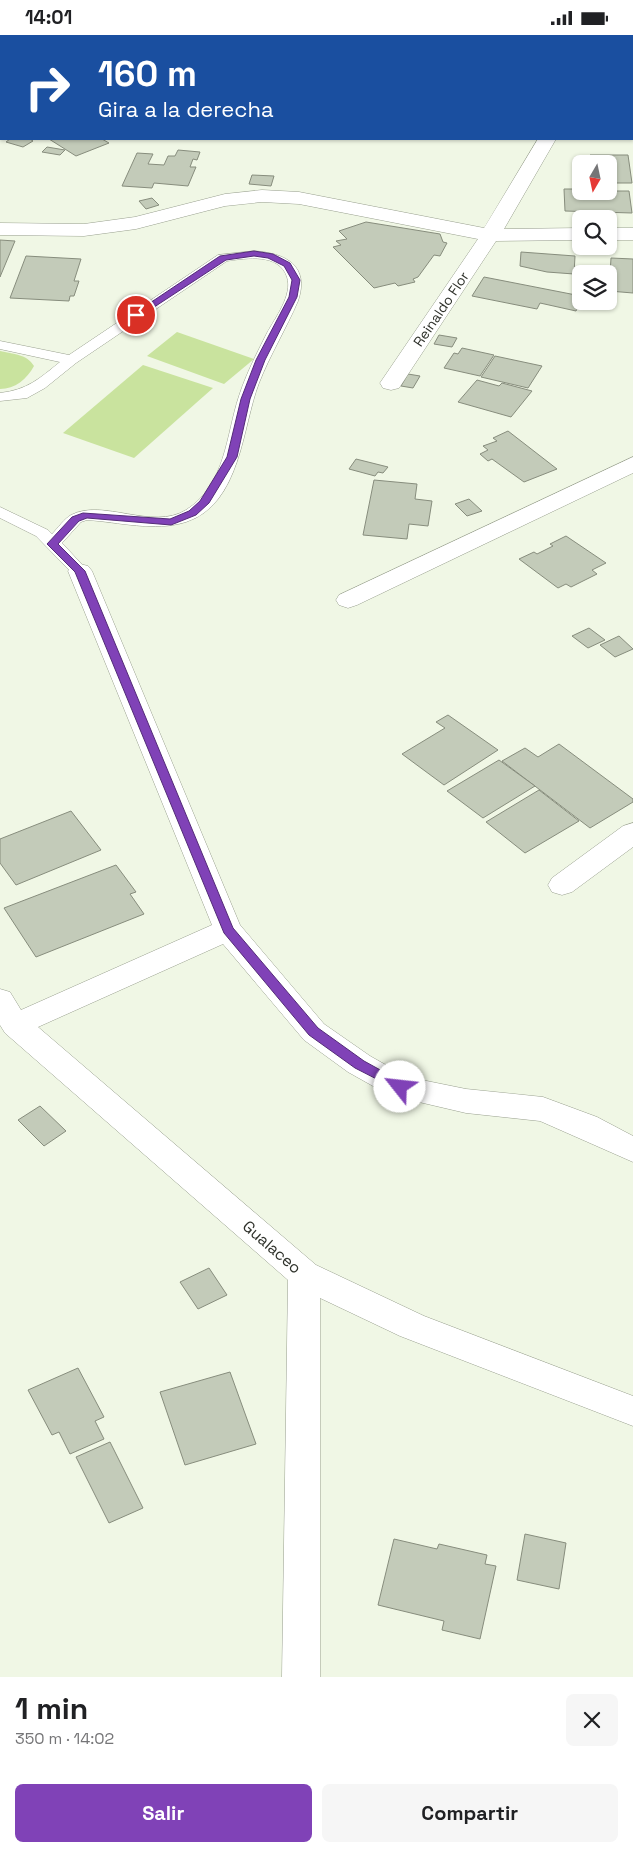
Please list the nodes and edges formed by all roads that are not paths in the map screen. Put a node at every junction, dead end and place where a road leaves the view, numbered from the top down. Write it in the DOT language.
graph roads {
  1 [pos="545,140"];
  2 [pos="0,229"];
  3 [pos="633,233"];
  4 [pos="572,234"];
  5 [pos="617,234"];
  6 [pos="490,235"];
  7 [pos="0,345"];
  8 [pos="71,360"];
  9 [pos="391,383"];
  10 [pos="0,397"];
  11 [pos="633,464"];
  12 [pos="0,512"];
  13 [pos="52,544"];
  14 [pos="80,571"];
  15 [pos="348,600"];
  16 [pos="633,833"];
  17 [pos="562,885"];
  18 [pos="228,930"];
  19 [pos="7,1013"];
  20 [pos="633,1150"];
  21 [pos="304,1275"];
  22 [pos="633,1411"];
  23 [pos="301,1677"];
  1 -- 6 [label="street, Reinaldo Flor"];
  2 -- 6 [label="street"];
  3 -- 5 [label="street"];
  4 -- 6 [label="street"];
  6 -- 9 [label="street, Reinaldo Flor"];
  7 -- 8 [label="lane"];
  8 -- 10 [label="lane"];
  8 -- 13 [label="lane"];
  11 -- 15 [label="street"];
  12 -- 13 [label="lane"];
  13 -- 14 [label="lane"];
  14 -- 18 [label="street"];
  16 -- 17 [label="street"];
  18 -- 19 [label="street"];
  18 -- 20 [label="street"];
  19 -- 21 [label="street, Gualaceo"];
  21 -- 22 [label="street, Gualaceo"];
  21 -- 23 [label="street"];
}
